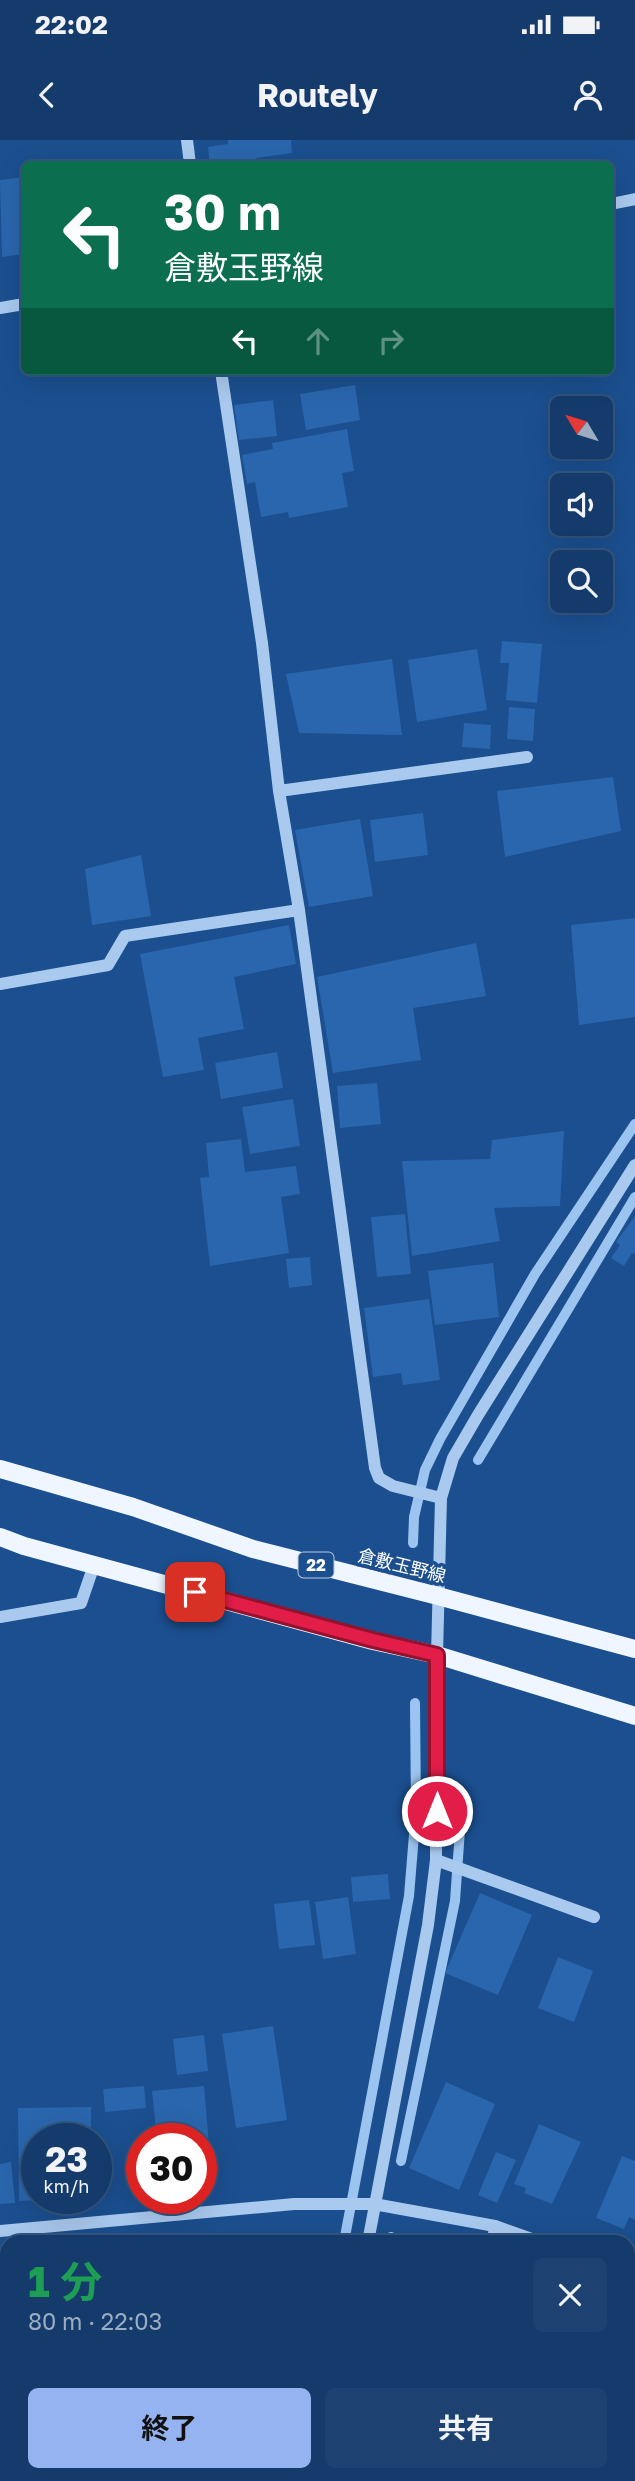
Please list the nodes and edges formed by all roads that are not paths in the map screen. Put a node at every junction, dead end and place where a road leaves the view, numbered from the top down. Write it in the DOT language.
graph roads {
  1 [pos="187,140"];
  2 [pos="190,161"];
  3 [pos="635,199"];
  4 [pos="614,203"];
  5 [pos="21,304"];
  6 [pos="0,308"];
  7 [pos="222,375"];
  8 [pos="527,757"];
  9 [pos="279,791"];
  10 [pos="299,910"];
  11 [pos="0,984"];
  12 [pos="635,1165"];
  13 [pos="0,1469"];
  14 [pos="435,1497"];
  15 [pos="0,1537"];
  16 [pos="94,1565"];
  17 [pos="438,1596"];
  18 [pos="0,1617"];
  19 [pos="635,1649"];
  20 [pos="437,1655"];
  21 [pos="635,1716"];
  22 [pos="436,1860"];
  23 [pos="594,1917"];
  24 [pos="374,2204"];
  25 [pos="495,2226"];
  26 [pos="0,2231"];
  27 [pos="369,2235"];
  28 [pos="494,2235"];
  29 [pos="520,2235"];
  1 -- 2 [label="street"];
  3 -- 4 [label="street"];
  5 -- 6 [label="street"];
  7 -- 9 [label="street"];
  8 -- 9 [label="street"];
  9 -- 10 [label="street"];
  10 -- 11 [label="street"];
  10 -- 14 [label="street"];
  12 -- 14 [label="street"];
  13 -- 17 [label="main road, 倉敷玉野線 / 22"];
  14 -- 17 [label="street"];
  15 -- 16 [label="main road"];
  16 -- 18 [label="street"];
  16 -- 20 [label="main road"];
  17 -- 19 [label="main road, 倉敷玉野線 / 22"];
  17 -- 20 [label="street"];
  20 -- 21 [label="main road"];
  20 -- 22 [label="street"];
  22 -- 23 [label="street"];
  22 -- 24 [label="street"];
  24 -- 25 [label="street"];
  24 -- 26 [label="street"];
  24 -- 27 [label="street"];
  25 -- 28 [label="street"];
  25 -- 29 [label="street"];
}
